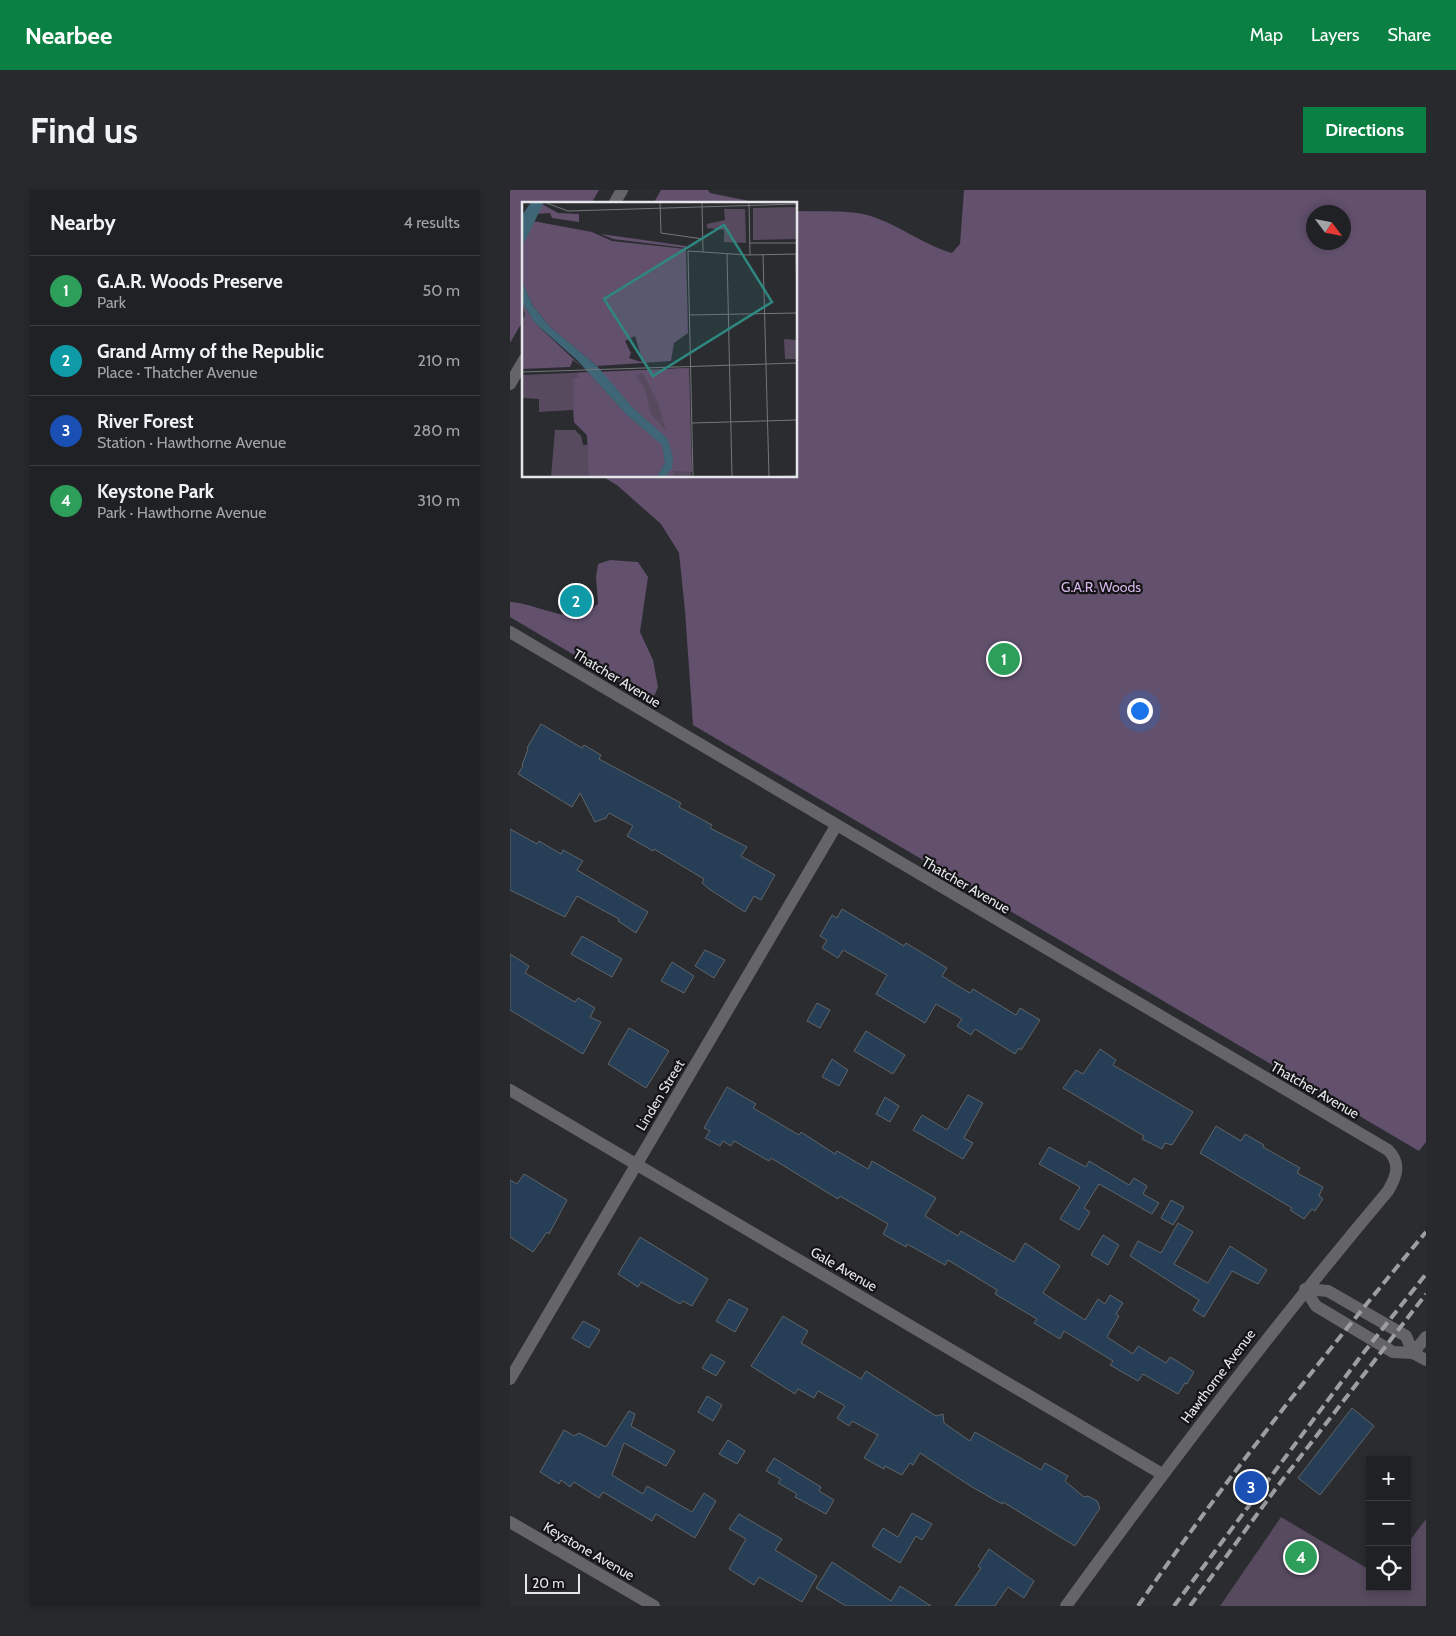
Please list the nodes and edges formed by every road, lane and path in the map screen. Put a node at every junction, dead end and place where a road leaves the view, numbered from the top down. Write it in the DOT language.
graph roads {
  1 [pos="622,190"];
  2 [pos="615,202"];
  3 [pos="522,363"];
  4 [pos="510,384"];
  5 [pos="510,632"];
  6 [pos="836,826"];
  7 [pos="510,1090"];
  8 [pos="637,1164"];
  9 [pos="1397,1169"];
  10 [pos="1305,1289"];
  11 [pos="1426,1338"];
  12 [pos="1413,1353"];
  13 [pos="1426,1360"];
  14 [pos="510,1379"];
  15 [pos="1162,1474"];
  16 [pos="510,1522"];
  17 [pos="654,1606"];
  18 [pos="1066,1606"];
  1 -- 2 [label="street"];
  3 -- 4 [label="street"];
  5 -- 6 [label="street, Thatcher Avenue"];
  6 -- 8 [label="street, Linden Street"];
  6 -- 9 [label="street, Thatcher Avenue"];
  7 -- 8 [label="street, Gale Avenue"];
  8 -- 14 [label="street, Linden Street"];
  8 -- 15 [label="street, Gale Avenue"];
  9 -- 10 [label="street, Hawthorne Avenue"];
  10 -- 12 [label="street"];
  10 -- 12 [label="street"];
  10 -- 15 [label="street, Hawthorne Avenue"];
  11 -- 12 [label="street"];
  12 -- 13 [label="street"];
  15 -- 18 [label="street, Hawthorne Avenue"];
  16 -- 17 [label="street, Keystone Avenue"];
}
